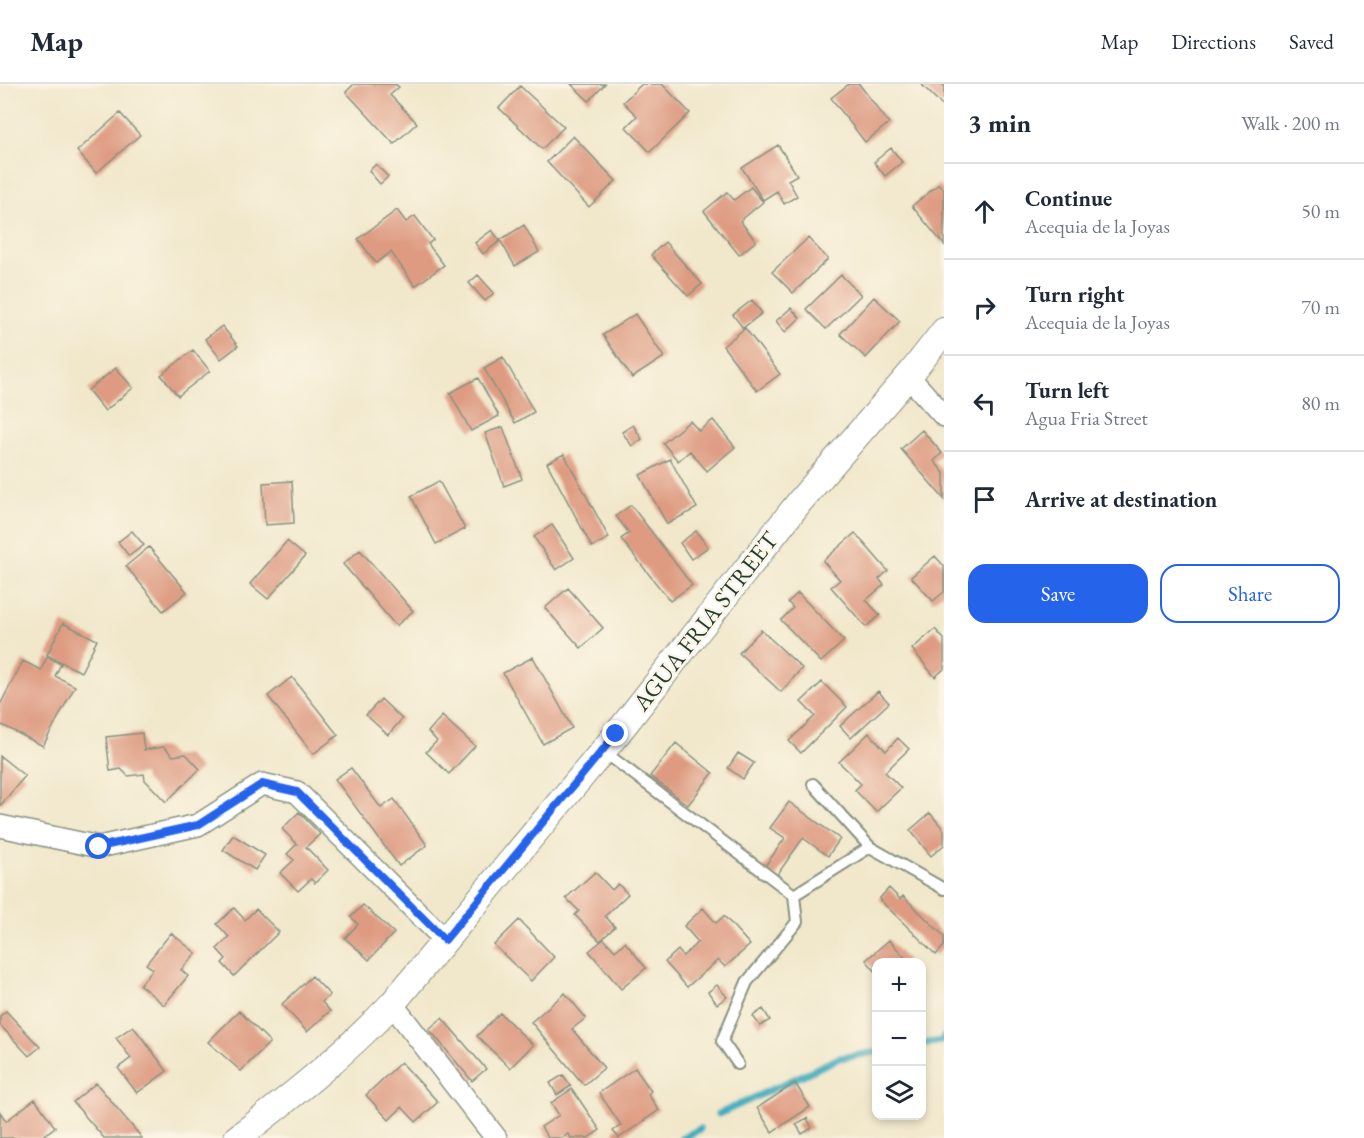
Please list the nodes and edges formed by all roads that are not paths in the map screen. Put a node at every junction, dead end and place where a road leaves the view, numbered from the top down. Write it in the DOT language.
graph roads {
  1 [pos="944,331"];
  2 [pos="908,376"];
  3 [pos="944,416"];
  4 [pos="603,751"];
  5 [pos="813,784"];
  6 [pos="0,826"];
  7 [pos="870,847"];
  8 [pos="944,888"];
  9 [pos="794,895"];
  10 [pos="445,940"];
  11 [pos="392,1004"];
  12 [pos="738,1064"];
  13 [pos="237,1138"];
  14 [pos="496,1138"];
  1 -- 2 [label="street, AGUA FRIA STREET"];
  2 -- 3 [label="street"];
  2 -- 4 [label="street, AGUA FRIA STREET"];
  4 -- 9 [label="lane"];
  4 -- 10 [label="street, AGUA FRIA STREET"];
  5 -- 7 [label="lane"];
  6 -- 10 [label="street"];
  7 -- 8 [label="lane"];
  7 -- 9 [label="lane"];
  9 -- 12 [label="lane"];
  10 -- 11 [label="street, AGUA FRIA STREET"];
  11 -- 13 [label="street, AGUA FRIA STREET"];
  11 -- 14 [label="street"];
}
